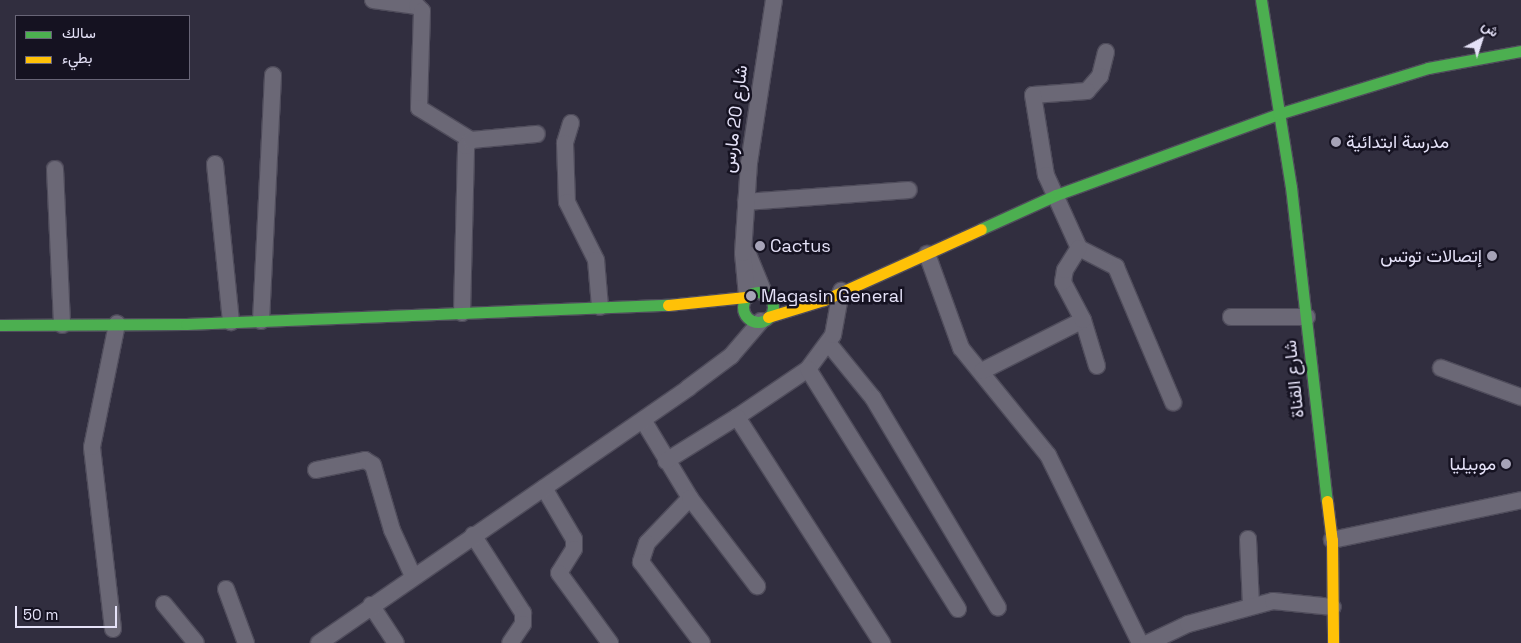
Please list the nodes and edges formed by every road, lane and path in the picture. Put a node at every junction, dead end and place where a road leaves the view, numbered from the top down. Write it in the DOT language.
graph roads {
  1 [pos="372,0"];
  2 [pos="774,0"];
  3 [pos="1261,0"];
  4 [pos="1521,51"];
  5 [pos="1106,52"];
  6 [pos="273,75"];
  7 [pos="1278,114"];
  8 [pos="571,123"];
  9 [pos="536,134"];
  10 [pos="471,140"];
  11 [pos="215,164"];
  12 [pos="55,169"];
  13 [pos="909,190"];
  14 [pos="1056,195"];
  15 [pos="746,202"];
  16 [pos="744,243"];
  17 [pos="1079,248"];
  18 [pos="927,254"];
  19 [pos="838,292"];
  20 [pos="767,296"];
  21 [pos="746,297"];
  22 [pos="713,303"];
  23 [pos="600,307"];
  24 [pos="462,313"];
  25 [pos="745,314"];
  26 [pos="1231,317"];
  27 [pos="1307,317"];
  28 [pos="765,319"];
  29 [pos="261,320"];
  30 [pos="1083,320"];
  31 [pos="231,322"];
  32 [pos="117,324"];
  33 [pos="0,325"];
  34 [pos="62,325"];
  35 [pos="829,344"];
  36 [pos="1097,366"];
  37 [pos="1441,368"];
  38 [pos="808,369"];
  39 [pos="982,371"];
  40 [pos="1521,396"];
  41 [pos="1173,402"];
  42 [pos="738,417"];
  43 [pos="643,420"];
  44 [pos="666,461"];
  45 [pos="316,470"];
  46 [pos="544,488"];
  47 [pos="690,498"];
  48 [pos="1521,500"];
  49 [pos="474,535"];
  50 [pos="1248,539"];
  51 [pos="1332,540"];
  52 [pos="413,576"];
  53 [pos="757,586"];
  54 [pos="226,589"];
  55 [pos="164,604"];
  56 [pos="372,605"];
  57 [pos="1251,606"];
  58 [pos="1333,607"];
  59 [pos="998,608"];
  60 [pos="958,609"];
  61 [pos="113,628"];
  62 [pos="196,643"];
  63 [pos="246,643"];
  64 [pos="319,643"];
  65 [pos="396,643"];
  66 [pos="510,643"];
  67 [pos="610,643"];
  68 [pos="702,643"];
  69 [pos="882,643"];
  70 [pos="1140,643"];
  71 [pos="1148,643"];
  72 [pos="1333,643"];
  1 -- 10 [label="street"];
  2 -- 15 [label="street, شارع 20 مارس"];
  3 -- 7 [label="main road, شارع القناة"];
  4 -- 7 [label="main road"];
  5 -- 14 [label="street"];
  6 -- 29 [label="street"];
  7 -- 14 [label="main road"];
  7 -- 27 [label="main road, شارع القناة"];
  8 -- 23 [label="street"];
  9 -- 10 [label="street"];
  10 -- 24 [label="street"];
  11 -- 31 [label="street"];
  12 -- 34 [label="street"];
  13 -- 15 [label="street"];
  14 -- 17 [label="street"];
  14 -- 18 [label="main road"];
  15 -- 16 [label="street, شارع 20 مارس"];
  16 -- 20 [label="street, شارع 20 مارس"];
  16 -- 21 [label="street, شارع 20 مارس"];
  17 -- 30 [label="street"];
  17 -- 41 [label="street"];
  18 -- 19 [label="main road"];
  18 -- 39 [label="street"];
  19 -- 20 [label="main road"];
  19 -- 28 [label="main road"];
  19 -- 35 [label="street"];
  20 -- 21 [label="main road"];
  20 -- 28 [label="main road"];
  21 -- 22 [label="main road"];
  21 -- 25 [label="main road"];
  22 -- 23 [label="main road"];
  22 -- 25 [label="main road"];
  23 -- 24 [label="main road"];
  24 -- 29 [label="main road"];
  25 -- 28 [label="main road"];
  26 -- 27 [label="street"];
  27 -- 51 [label="main road, شارع القناة"];
  28 -- 43 [label="street"];
  29 -- 31 [label="main road"];
  30 -- 36 [label="street"];
  30 -- 39 [label="street"];
  31 -- 32 [label="main road"];
  32 -- 34 [label="main road"];
  32 -- 61 [label="street"];
  33 -- 34 [label="main road"];
  35 -- 38 [label="street"];
  35 -- 59 [label="street"];
  37 -- 40 [label="street"];
  38 -- 42 [label="street"];
  38 -- 60 [label="street"];
  39 -- 70 [label="street"];
  42 -- 44 [label="street"];
  42 -- 69 [label="street"];
  43 -- 44 [label="street"];
  43 -- 46 [label="street"];
  44 -- 47 [label="street"];
  45 -- 52 [label="street"];
  46 -- 49 [label="street"];
  46 -- 67 [label="street"];
  47 -- 53 [label="street"];
  47 -- 68 [label="street"];
  48 -- 51 [label="street"];
  49 -- 52 [label="street"];
  49 -- 66 [label="street"];
  50 -- 57 [label="street"];
  51 -- 58 [label="main road, شارع القناة"];
  52 -- 56 [label="street"];
  54 -- 63 [label="street"];
  55 -- 62 [label="street"];
  56 -- 64 [label="street"];
  56 -- 65 [label="street"];
  57 -- 58 [label="street"];
  57 -- 71 [label="street"];
  58 -- 72 [label="main road, شارع القناة"];
}
